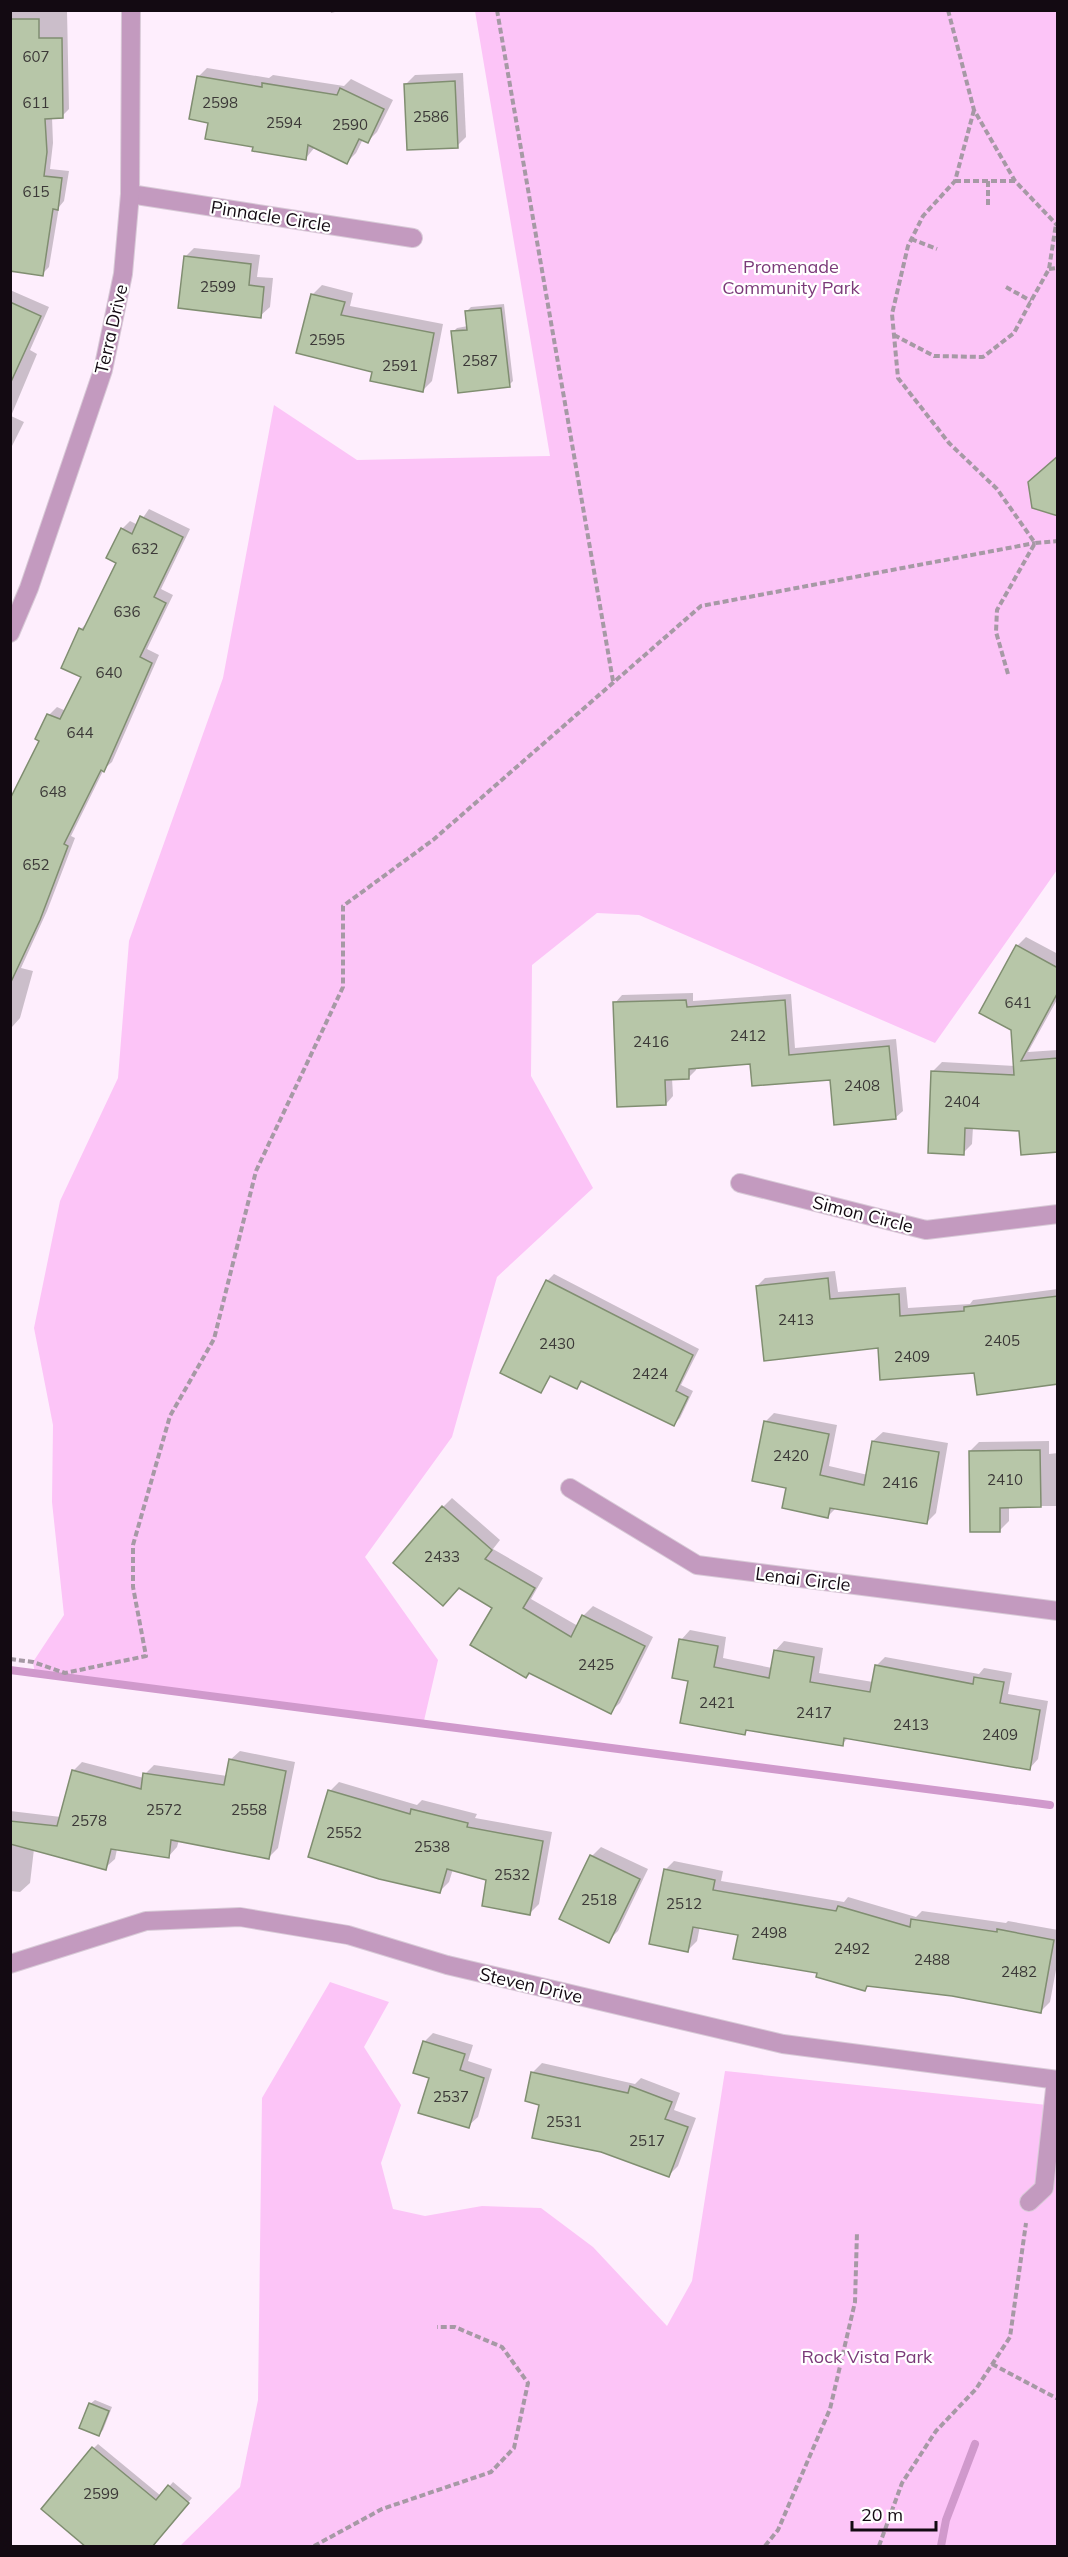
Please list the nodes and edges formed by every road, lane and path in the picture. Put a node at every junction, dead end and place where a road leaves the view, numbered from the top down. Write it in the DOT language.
graph roads {
  1 [pos="131,10"];
  2 [pos="497,10"];
  3 [pos="948,10"];
  4 [pos="974,110"];
  5 [pos="955,181"];
  6 [pos="988,181"];
  7 [pos="1015,181"];
  8 [pos="130,194"];
  9 [pos="988,208"];
  10 [pos="1057,225"];
  11 [pos="413,238"];
  12 [pos="911,239"];
  13 [pos="937,249"];
  14 [pos="1058,268"];
  15 [pos="1049,269"];
  16 [pos="1006,287"];
  17 [pos="1031,301"];
  18 [pos="894,335"];
  19 [pos="1058,541"];
  20 [pos="1035,543"];
  21 [pos="10,633"];
  22 [pos="1008,674"];
  23 [pos="614,682"];
  24 [pos="740,1183"];
  25 [pos="1058,1214"];
  26 [pos="570,1488"];
  27 [pos="1058,1611"];
  28 [pos="10,1659"];
  29 [pos="10,1964"];
  30 [pos="1057,2080"];
  31 [pos="1029,2202"];
  32 [pos="857,2232"];
  33 [pos="437,2327"];
  34 [pos="992,2364"];
  35 [pos="1058,2399"];
  36 [pos="314,2547"];
  37 [pos="765,2547"];
  38 [pos="879,2547"];
  1 -- 8 [label="street, Terra Drive"];
  2 -- 23 [label="path"];
  3 -- 4 [label="path"];
  4 -- 5 [label="path"];
  4 -- 7 [label="path"];
  5 -- 6 [label="path"];
  5 -- 12 [label="path"];
  6 -- 7 [label="path"];
  6 -- 9 [label="path"];
  7 -- 10 [label="path"];
  8 -- 11 [label="street, Pinnacle Circle"];
  8 -- 21 [label="street, Terra Drive"];
  10 -- 15 [label="path"];
  12 -- 13 [label="path"];
  12 -- 18 [label="path"];
  14 -- 15 [label="path"];
  15 -- 17 [label="path"];
  16 -- 17 [label="path"];
  17 -- 18 [label="path"];
  18 -- 20 [label="path"];
  19 -- 20 [label="path"];
  20 -- 22 [label="path"];
  20 -- 23 [label="path"];
  23 -- 28 [label="path"];
  24 -- 25 [label="street, Simon Circle"];
  26 -- 27 [label="street, Lenai Circle"];
  29 -- 30 [label="street, Steven Drive"];
  30 -- 31 [label="street"];
  31 -- 34 [label="path"];
  32 -- 37 [label="path"];
  33 -- 36 [label="path"];
  34 -- 35 [label="path"];
  34 -- 38 [label="path"];
}
